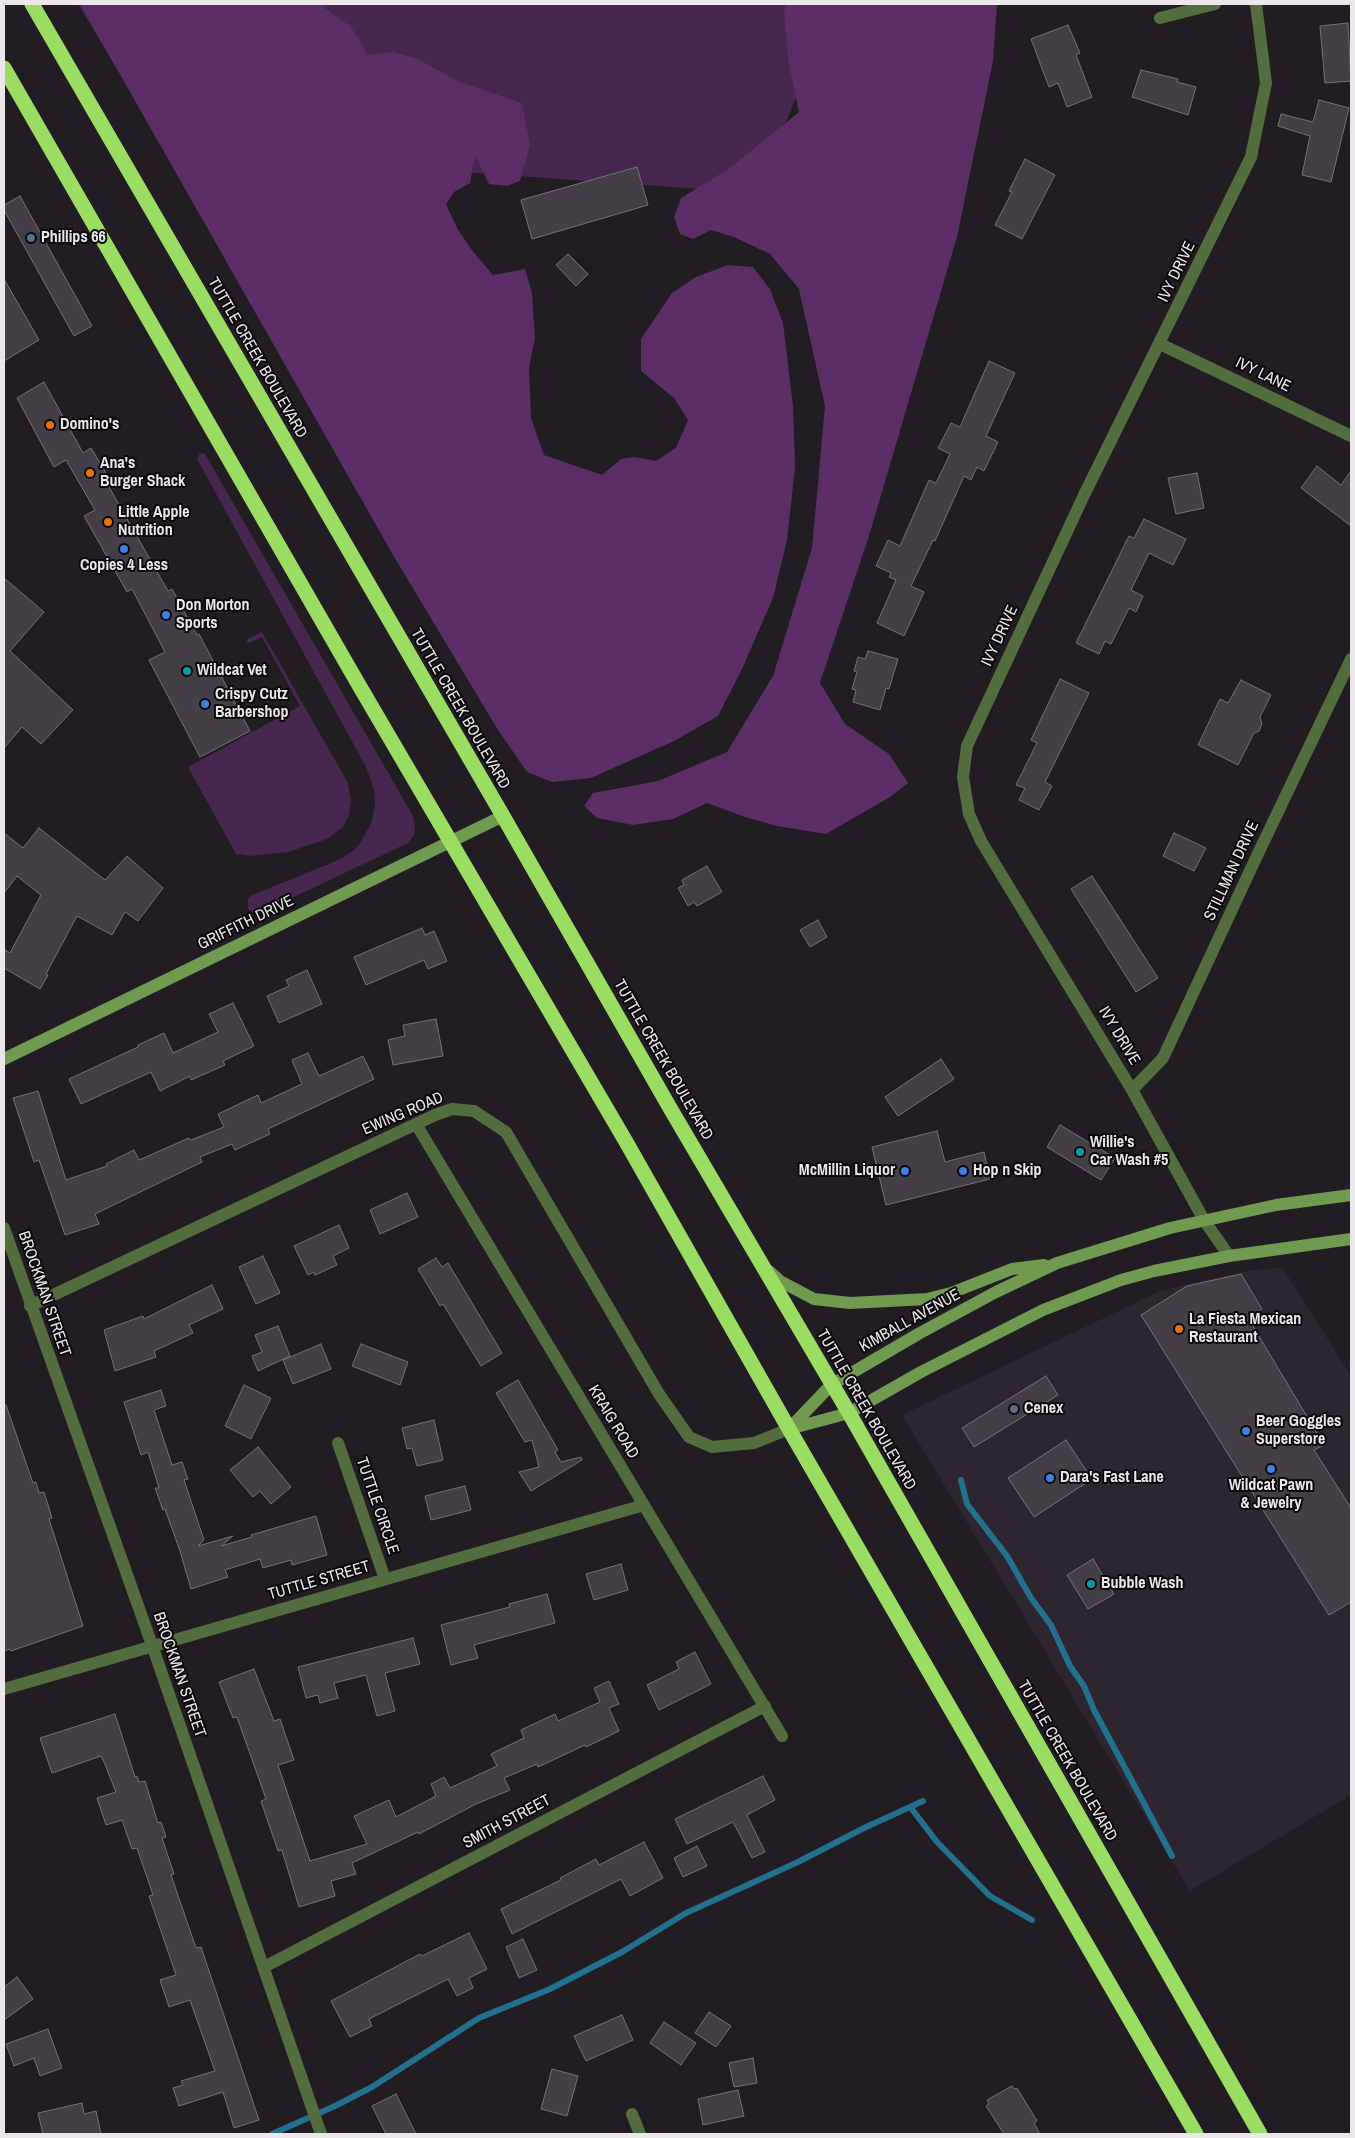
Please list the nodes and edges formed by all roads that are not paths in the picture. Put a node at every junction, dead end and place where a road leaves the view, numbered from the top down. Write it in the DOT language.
graph roads {
  1 [pos="32,4"];
  2 [pos="1215,4"];
  3 [pos="1256,4"];
  4 [pos="1160,18"];
  5 [pos="4,68"];
  6 [pos="1160,344"];
  7 [pos="1351,436"];
  8 [pos="1351,659"];
  9 [pos="503,816"];
  10 [pos="451,842"];
  11 [pos="4,1059"];
  12 [pos="1132,1090"];
  13 [pos="416,1124"];
  14 [pos="1351,1195"];
  15 [pos="1204,1220"];
  16 [pos="4,1228"];
  17 [pos="1351,1238"];
  18 [pos="1229,1256"];
  19 [pos="761,1263"];
  20 [pos="1057,1263"];
  21 [pos="30,1306"];
  22 [pos="831,1385"];
  23 [pos="849,1413"];
  24 [pos="789,1428"];
  25 [pos="338,1443"];
  26 [pos="644,1505"];
  27 [pos="385,1579"];
  28 [pos="152,1645"];
  29 [pos="4,1689"];
  30 [pos="765,1706"];
  31 [pos="782,1736"];
  32 [pos="264,1967"];
  33 [pos="632,2114"];
  34 [pos="321,2134"];
  35 [pos="640,2134"];
  36 [pos="1196,2134"];
  37 [pos="1260,2134"];
  1 -- 9 [label="highway, TUTTLE CREEK BOULEVARD"];
  2 -- 4 [label="street"];
  3 -- 6 [label="street, IVY DRIVE"];
  5 -- 10 [label="highway"];
  6 -- 7 [label="street, IVY LANE"];
  6 -- 12 [label="street, IVY DRIVE"];
  8 -- 12 [label="street, STILLMAN DRIVE"];
  9 -- 10 [label="main road, GRIFFITH DRIVE"];
  9 -- 19 [label="highway, TUTTLE CREEK BOULEVARD"];
  10 -- 11 [label="main road, GRIFFITH DRIVE"];
  10 -- 24 [label="highway"];
  12 -- 15 [label="street, IVY DRIVE"];
  13 -- 21 [label="street, EWING ROAD"];
  13 -- 24 [label="street, EWING ROAD"];
  13 -- 26 [label="street, KRAIG ROAD"];
  14 -- 15 [label="main road, KIMBALL AVENUE"];
  15 -- 18 [label="street, IVY DRIVE"];
  15 -- 20 [label="main road, KIMBALL AVENUE"];
  16 -- 21 [label="street, BROCKMAN STREET"];
  17 -- 18 [label="main road"];
  18 -- 23 [label="main road"];
  19 -- 20 [label="main road"];
  19 -- 22 [label="highway, TUTTLE CREEK BOULEVARD"];
  20 -- 22 [label="main road, KIMBALL AVENUE"];
  21 -- 28 [label="street, BROCKMAN STREET"];
  22 -- 23 [label="highway, TUTTLE CREEK BOULEVARD"];
  22 -- 24 [label="main road, KIMBALL AVENUE"];
  23 -- 24 [label="main road"];
  23 -- 37 [label="highway, TUTTLE CREEK BOULEVARD"];
  24 -- 36 [label="highway"];
  25 -- 27 [label="street, TUTTLE CIRCLE"];
  26 -- 27 [label="street, TUTTLE STREET"];
  26 -- 30 [label="street, KRAIG ROAD"];
  27 -- 28 [label="street, TUTTLE STREET"];
  28 -- 29 [label="street, TUTTLE STREET"];
  28 -- 32 [label="street, BROCKMAN STREET"];
  30 -- 31 [label="street, KRAIG ROAD"];
  30 -- 32 [label="street, SMITH STREET"];
  32 -- 34 [label="street, BROCKMAN STREET"];
  33 -- 35 [label="street"];
}
